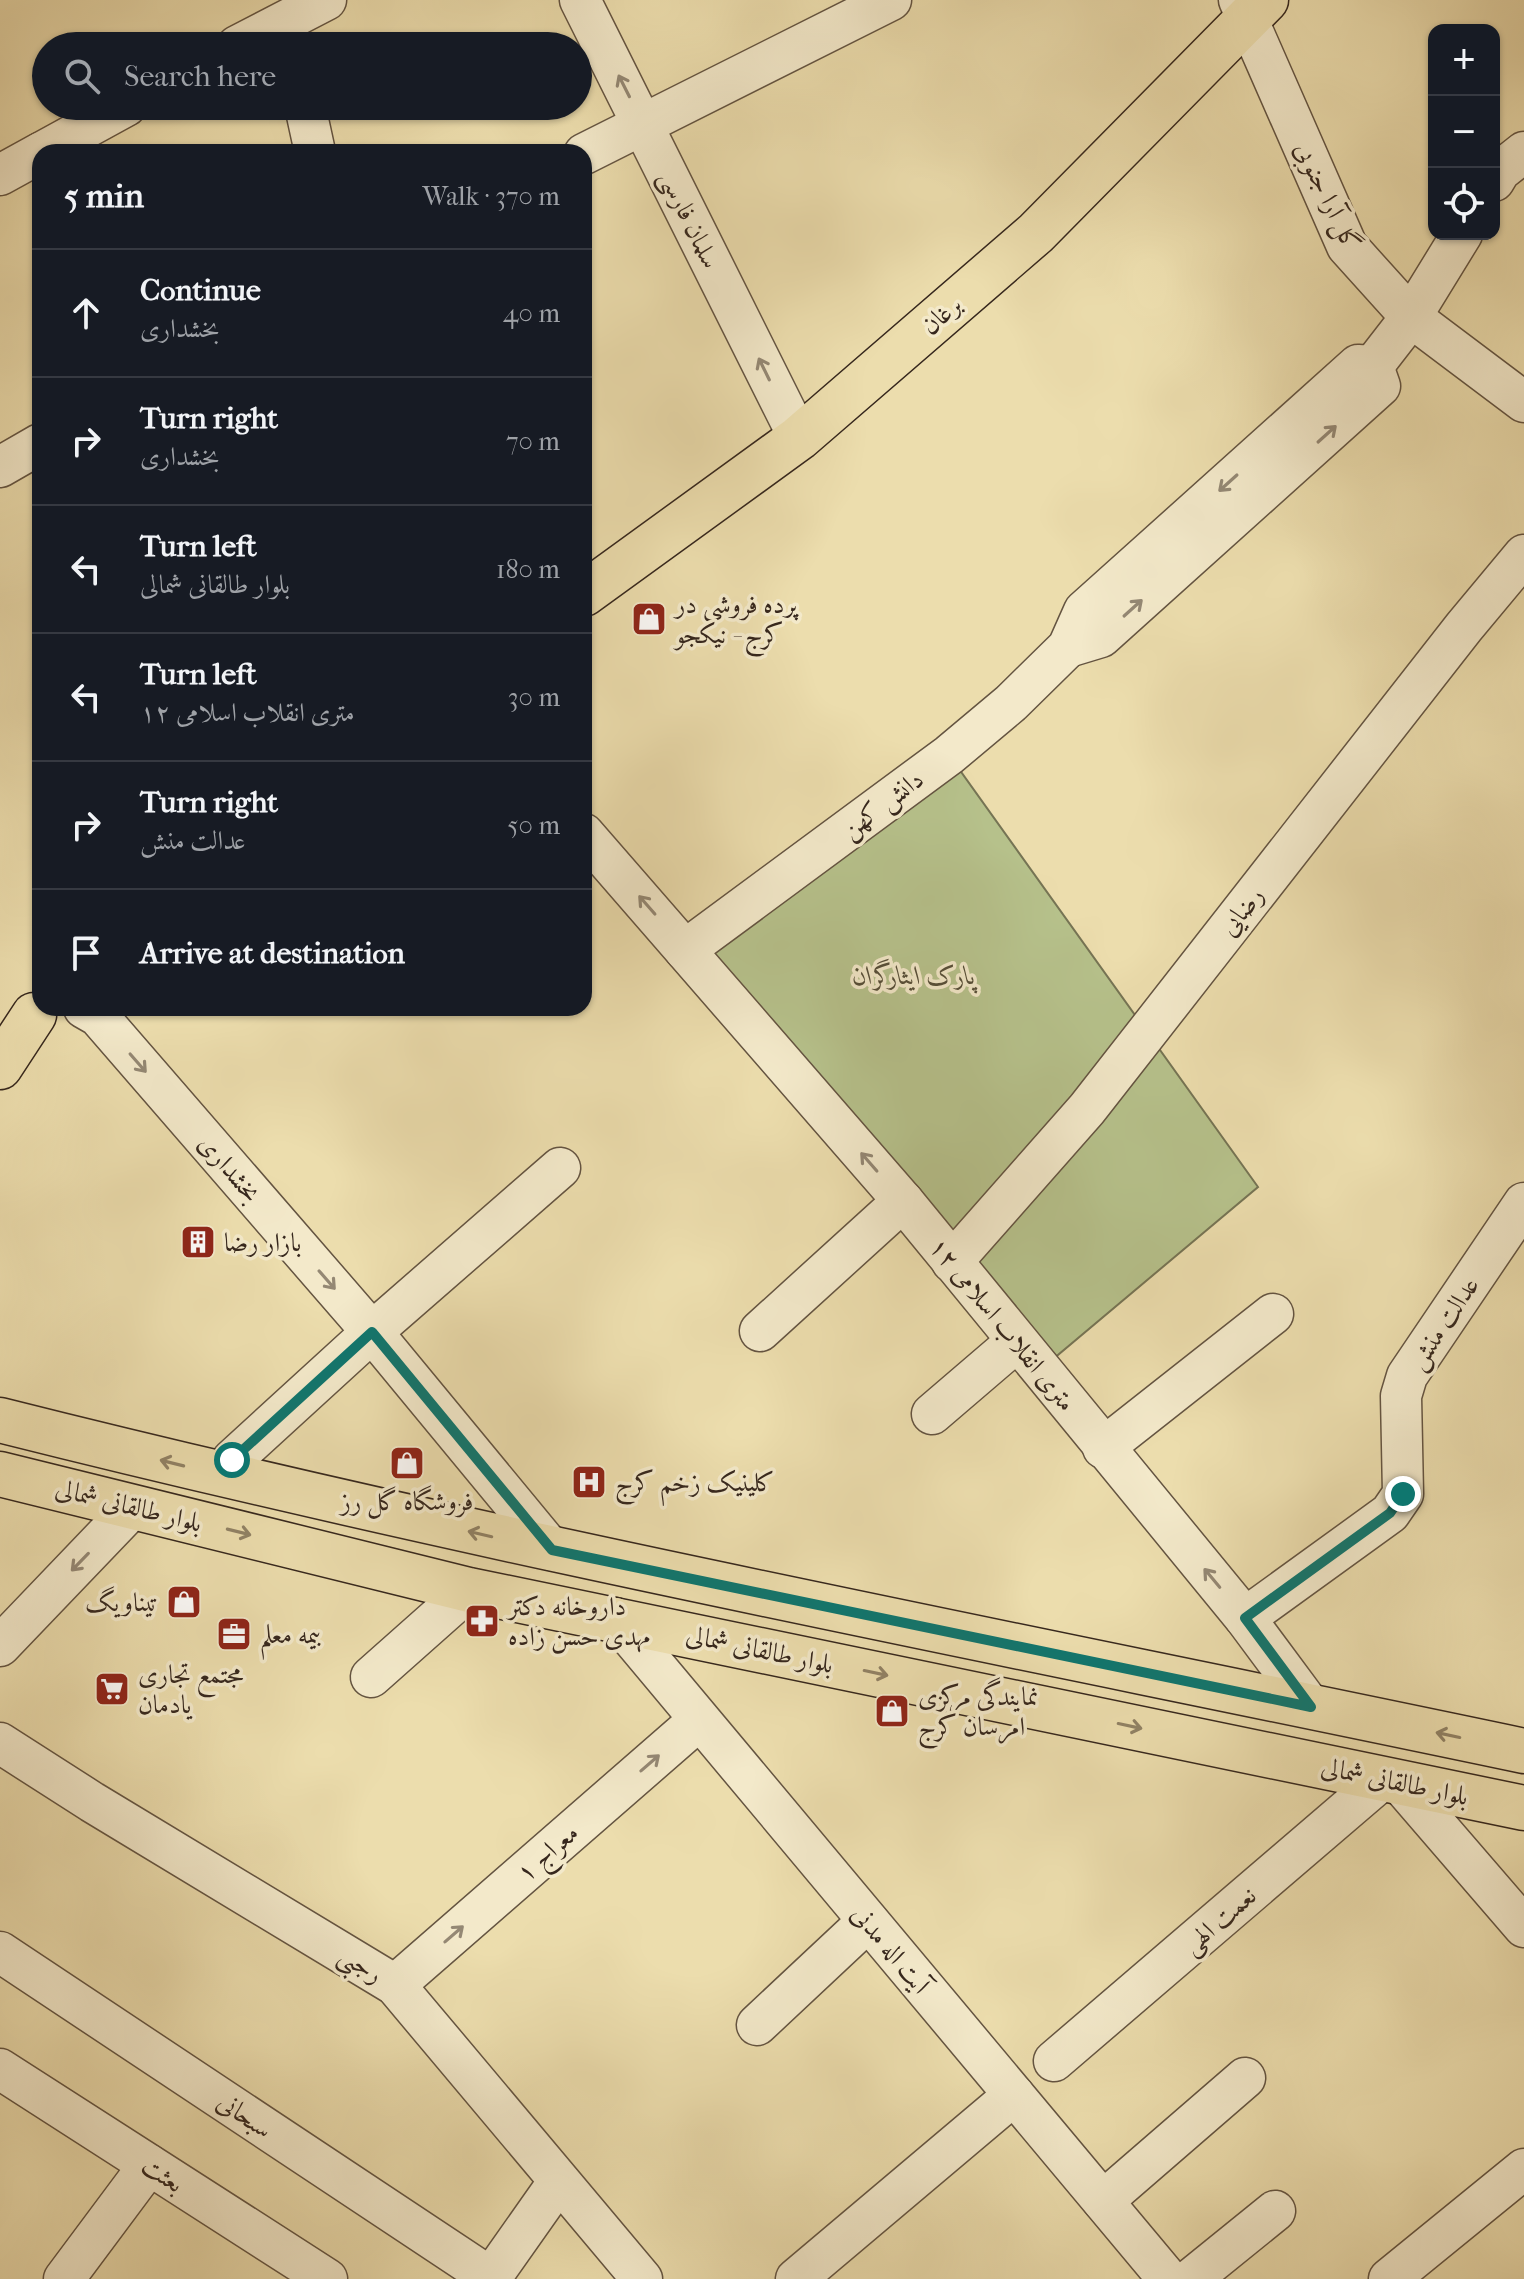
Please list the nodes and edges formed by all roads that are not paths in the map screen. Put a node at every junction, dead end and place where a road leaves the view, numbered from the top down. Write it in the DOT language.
graph roads {
  1 [pos="326,0"];
  2 [pos="580,0"];
  3 [pos="891,0"];
  4 [pos="1251,6"];
  5 [pos="286,22"];
  6 [pos="266,32"];
  7 [pos="100,120"];
  8 [pos="308,120"];
  9 [pos="643,124"];
  10 [pos="56,144"];
  11 [pos="313,144"];
  12 [pos="592,150"];
  13 [pos="1524,152"];
  14 [pos="32,157"];
  15 [pos="1500,171"];
  16 [pos="0,175"];
  17 [pos="1458,240"];
  18 [pos="1411,317"];
  19 [pos="1524,402"];
  20 [pos="799,438"];
  21 [pos="32,449"];
  22 [pos="0,467"];
  23 [pos="1517,576"];
  24 [pos="592,588"];
  25 [pos="592,853"];
  26 [pos="685,950"];
  27 [pos="105,1016"];
  28 [pos="19,1019"];
  29 [pos="0,1067"];
  30 [pos="560,1168"];
  31 [pos="903,1201"];
  32 [pos="1524,1203"];
  33 [pos="952,1262"];
  34 [pos="1273,1314"];
  35 [pos="760,1331"];
  36 [pos="372,1332"];
  37 [pos="1016,1342"];
  38 [pos="932,1414"];
  39 [pos="0,1420"];
  40 [pos="1103,1448"];
  41 [pos="232,1460"];
  42 [pos="0,1474"];
  43 [pos="134,1506"];
  44 [pos="552,1550"];
  45 [pos="469,1590"];
  46 [pos="615,1618"];
  47 [pos="1245,1618"];
  48 [pos="0,1646"];
  49 [pos="371,1677"];
  50 [pos="1311,1707"];
  51 [pos="699,1720"];
  52 [pos="0,1743"];
  53 [pos="1524,1751"];
  54 [pos="1392,1780"];
  55 [pos="1524,1808"];
  56 [pos="868,1921"];
  57 [pos="1524,1927"];
  58 [pos="0,1952"];
  59 [pos="395,1985"];
  60 [pos="757,2025"];
  61 [pos="1054,2061"];
  62 [pos="0,2069"];
  63 [pos="1245,2078"];
  64 [pos="1014,2095"];
  65 [pos="149,2165"];
  66 [pos="1524,2169"];
  67 [pos="559,2181"];
  68 [pos="1103,2201"];
  69 [pos="1275,2211"];
  70 [pos="490,2278"];
  71 [pos="64,2279"];
  72 [pos="327,2279"];
  73 [pos="642,2279"];
  74 [pos="796,2279"];
  75 [pos="1168,2279"];
  76 [pos="1191,2279"];
  77 [pos="1389,2279"];
  1 -- 5 [label="street"];
  9 -- 2 [label="street, سلمان فارسی, one-way"];
  3 -- 9 [label="street"];
  4 -- 18 [label="street, گل آرا جنوبی"];
  4 -- 20 [label="main road, برغان"];
  5 -- 6 [label="street"];
  7 -- 10 [label="street"];
  8 -- 11 [label="street"];
  9 -- 12 [label="street"];
  20 -- 9 [label="street, سلمان فارسی, one-way"];
  13 -- 15 [label="street"];
  14 -- 16 [label="street"];
  17 -- 18 [label="street, دانش کهن"];
  18 -- 19 [label="street, گل آرا جنوبی"];
  18 -- 26 [label="street, دانش کهن"];
  20 -- 24 [label="main road, برغان"];
  21 -- 22 [label="street"];
  23 -- 33 [label="street, رضایی"];
  26 -- 25 [label="street, ۱۲ متری انقلاب اسلامی, one-way"];
  31 -- 26 [label="street, ۱۲ متری انقلاب اسلامی, one-way"];
  27 -- 36 [label="street, بخشداری, one-way"];
  28 -- 29 [label="main road"];
  30 -- 36 [label="street"];
  31 -- 33 [label="street, ۱۲ متری انقلاب اسلامی"];
  31 -- 35 [label="street"];
  32 -- 47 [label="street, عدالت منش"];
  33 -- 37 [label="street, ۱۲ متری انقلاب اسلامی"];
  34 -- 40 [label="street"];
  36 -- 41 [label="street"];
  36 -- 44 [label="street, بخشداری"];
  37 -- 38 [label="street"];
  37 -- 40 [label="street, ۱۲ متری انقلاب اسلامی"];
  44 -- 39 [label="main road, بلوار طالقانی شمالی, one-way"];
  47 -- 40 [label="street, ۱۲ متری انقلاب اسلامی, one-way"];
  42 -- 43 [label="main road, بلوار طالقانی شمالی"];
  43 -- 45 [label="main road, بلوار طالقانی شمالی, one-way"];
  43 -- 48 [label="street, one-way"];
  44 -- 50 [label="main road, بلوار طالقانی شمالی"];
  45 -- 46 [label="main road, بلوار طالقانی شمالی"];
  45 -- 49 [label="street"];
  46 -- 51 [label="street, آیت اله مدنی"];
  46 -- 54 [label="main road, بلوار طالقانی شمالی, one-way"];
  47 -- 50 [label="street, ۱۲ متری انقلاب اسلامی"];
  53 -- 50 [label="main road, بلوار طالقانی شمالی, one-way"];
  51 -- 56 [label="street, آیت اله مدنی"];
  59 -- 51 [label="street, معراج ۱, one-way"];
  52 -- 59 [label="street, رجبی"];
  54 -- 55 [label="main road, بلوار طالقانی شمالی"];
  54 -- 57 [label="street"];
  54 -- 61 [label="street, نعمت الهی"];
  56 -- 60 [label="street"];
  56 -- 64 [label="street, آیت اله مدنی"];
  58 -- 70 [label="street, سبحانی"];
  59 -- 67 [label="street, رجبی"];
  62 -- 65 [label="street, بعثت"];
  63 -- 68 [label="street"];
  64 -- 68 [label="street, آیت اله مدنی"];
  64 -- 74 [label="street"];
  65 -- 71 [label="street"];
  65 -- 72 [label="street, بعثت"];
  66 -- 77 [label="street"];
  67 -- 70 [label="street"];
  67 -- 73 [label="street, رجبی"];
  68 -- 75 [label="street, آیت اله مدنی"];
  69 -- 76 [label="street"];
}
